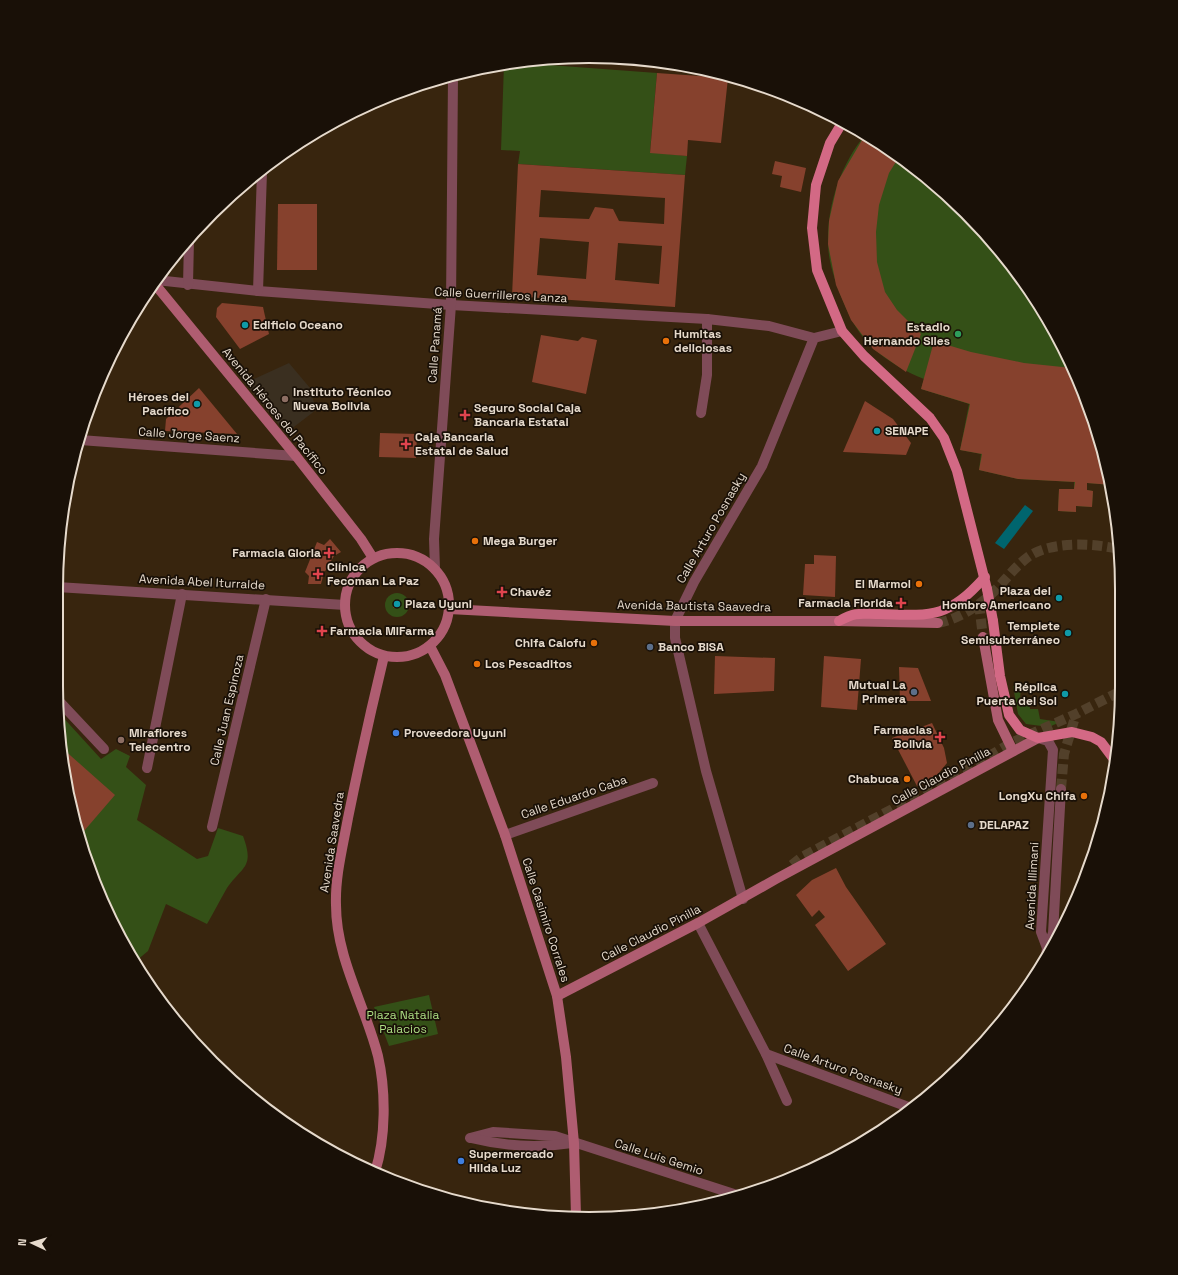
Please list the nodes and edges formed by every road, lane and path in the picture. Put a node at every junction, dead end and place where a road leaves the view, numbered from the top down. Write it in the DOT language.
graph roads {
  1 [pos="454,81"];
  2 [pos="840,127"];
  3 [pos="262,178"];
  4 [pos="189,248"];
  5 [pos="162,283"];
  6 [pos="188,285"];
  7 [pos="159,287"];
  8 [pos="258,290"];
  9 [pos="451,305"];
  10 [pos="707,319"];
  11 [pos="842,331"];
  12 [pos="814,338"];
  13 [pos="701,413"];
  14 [pos="85,440"];
  15 [pos="296,456"];
  16 [pos="373,558"];
  17 [pos="435,569"];
  18 [pos="985,577"];
  19 [pos="63,587"];
  20 [pos="182,594"];
  21 [pos="266,599"];
  22 [pos="345,605"];
  23 [pos="449,609"];
  24 [pos="675,621"];
  25 [pos="839,621"];
  26 [pos="938,623"];
  27 [pos="983,636"];
  28 [pos="430,646"];
  29 [pos="384,656"];
  30 [pos="64,706"];
  31 [pos="1038,738"];
  32 [pos="104,750"];
  33 [pos="1013,751"];
  34 [pos="1110,754"];
  35 [pos="147,768"];
  36 [pos="652,783"];
  37 [pos="1061,789"];
  38 [pos="212,827"];
  39 [pos="505,835"];
  40 [pos="792,866"];
  41 [pos="776,879"];
  42 [pos="743,899"];
  43 [pos="698,924"];
  44 [pos="1051,937"];
  45 [pos="1046,946"];
  46 [pos="557,996"];
  47 [pos="766,1054"];
  48 [pos="787,1101"];
  49 [pos="905,1106"];
  50 [pos="574,1143"];
  51 [pos="377,1167"];
  52 [pos="728,1193"];
  53 [pos="576,1212"];
  1 -- 9 [label="street, Calle Panamá"];
  2 -- 11 [label="main road"];
  3 -- 8 [label="street"];
  4 -- 6 [label="street"];
  5 -- 6 [label="street, Calle Guerrilleros Lanza"];
  6 -- 8 [label="street, Calle Guerrilleros Lanza"];
  7 -- 15 [label="main road, Avenida Héroes del Pacífico"];
  8 -- 9 [label="street, Calle Guerrilleros Lanza"];
  9 -- 10 [label="street, Calle Guerrilleros Lanza"];
  9 -- 17 [label="street, Calle Panamá"];
  10 -- 12 [label="street, Calle Guerrilleros Lanza"];
  10 -- 13 [label="street"];
  11 -- 12 [label="street, Calle Guerrilleros Lanza"];
  11 -- 18 [label="main road"];
  12 -- 24 [label="street, Calle Arturo Posnasky"];
  14 -- 15 [label="street, Calle Jorge Saenz"];
  15 -- 16 [label="main road, Avenida Héroes del Pacífico"];
  16 -- 17 [label="main road"];
  16 -- 22 [label="main road"];
  17 -- 23 [label="main road"];
  18 -- 25 [label="main road"];
  18 -- 31 [label="main road, bridge"];
  19 -- 20 [label="street, Avenida Abel Iturralde"];
  20 -- 21 [label="street, Avenida Abel Iturralde"];
  20 -- 35 [label="street"];
  21 -- 22 [label="street, Avenida Abel Iturralde"];
  21 -- 38 [label="street, Calle Juan Espinoza"];
  22 -- 29 [label="main road"];
  23 -- 24 [label="main road, Avenida Bautista Saavedra"];
  23 -- 28 [label="main road"];
  24 -- 25 [label="main road, Avenida Bautista Saavedra"];
  24 -- 42 [label="street, Calle Arturo Posnasky"];
  25 -- 26 [label="main road, Avenida Bautista Saavedra"];
  27 -- 33 [label="main road"];
  28 -- 29 [label="main road"];
  28 -- 39 [label="main road, Calle Casimiro Corrales"];
  29 -- 51 [label="main road, Avenida Saavedra"];
  30 -- 32 [label="street"];
  31 -- 33 [label="main road, Calle Claudio Pinilla"];
  31 -- 34 [label="main road, Calle Claudio Pinilla"];
  31 -- 45 [label="street, Avenida Illimani"];
  33 -- 41 [label="main road, Calle Claudio Pinilla"];
  36 -- 39 [label="street, Calle Eduardo Caba"];
  37 -- 44 [label="street, Avenida Illimani"];
  39 -- 46 [label="main road, Calle Casimiro Corrales"];
  40 -- 41 [label="main road, Calle Claudio Pinilla"];
  41 -- 42 [label="main road, Calle Claudio Pinilla"];
  42 -- 43 [label="main road, Calle Claudio Pinilla"];
  43 -- 46 [label="main road, Calle Claudio Pinilla"];
  43 -- 47 [label="street, Calle Arturo Posnasky"];
  46 -- 50 [label="main road, Calle Casimiro Corrales"];
  47 -- 48 [label="street, Calle Arturo Posnasky"];
  47 -- 49 [label="street, Calle Arturo Posnasky"];
  50 -- 50 [label="street, Calle Luis Gemio"];
  50 -- 52 [label="street, Calle Luis Gemio"];
  50 -- 53 [label="main road, Calle Casimiro Corrales"];
}
